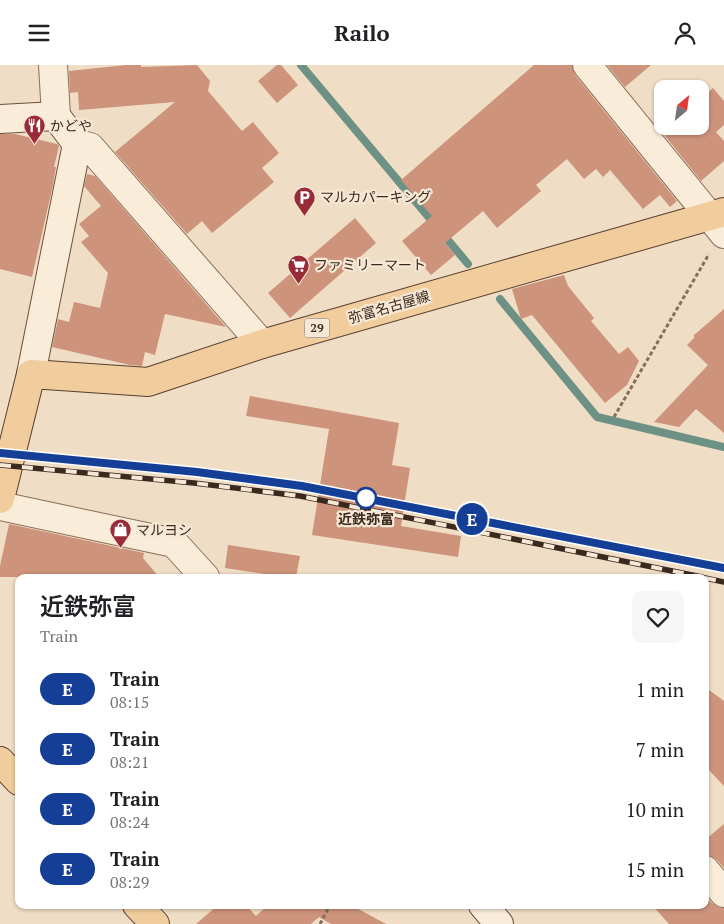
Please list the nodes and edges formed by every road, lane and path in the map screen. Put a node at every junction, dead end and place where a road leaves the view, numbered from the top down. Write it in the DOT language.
graph roads {
  1 [pos="53,65"];
  2 [pos="587,65"];
  3 [pos="56,116"];
  4 [pos="0,119"];
  5 [pos="77,144"];
  6 [pos="720,224"];
  7 [pos="262,344"];
  8 [pos="31,374"];
  9 [pos="614,417"];
  10 [pos="0,499"];
  11 [pos="0,506"];
  12 [pos="202,574"];
  13 [pos="0,761"];
  14 [pos="15,777"];
  15 [pos="709,876"];
  16 [pos="724,893"];
  17 [pos="141,909"];
  18 [pos="328,909"];
  19 [pos="486,909"];
  20 [pos="155,924"];
  21 [pos="320,924"];
  22 [pos="498,924"];
  1 -- 3 [label="street"];
  2 -- 6 [label="street"];
  3 -- 4 [label="street"];
  3 -- 5 [label="street"];
  5 -- 7 [label="street"];
  5 -- 8 [label="street"];
  6 -- 7 [label="main road, 弥富名古屋線 / 29"];
  6 -- 9 [label="path"];
  7 -- 8 [label="main road, 弥富名古屋線 / 29"];
  8 -- 10 [label="main road"];
  11 -- 12 [label="street"];
  13 -- 14 [label="main road"];
  15 -- 16 [label="street"];
  17 -- 20 [label="main road"];
  18 -- 21 [label="path"];
  19 -- 22 [label="street"];
}
